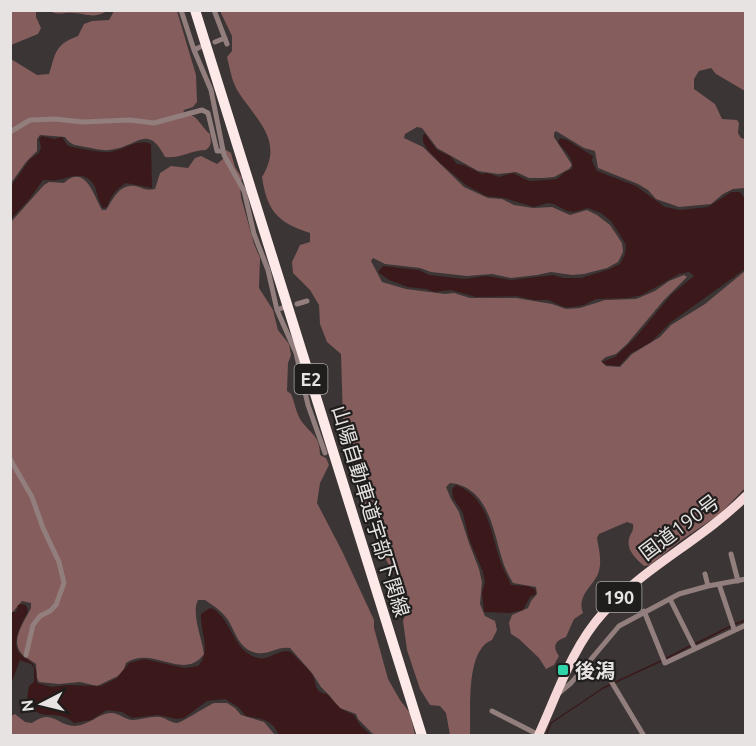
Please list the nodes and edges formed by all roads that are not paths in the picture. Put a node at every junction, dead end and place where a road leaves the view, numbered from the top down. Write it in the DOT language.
graph roads {
  1 [pos="181,10"];
  2 [pos="195,10"];
  3 [pos="214,10"];
  4 [pos="215,42"];
  5 [pos="10,132"];
  6 [pos="223,151"];
  7 [pos="307,301"];
  8 [pos="297,304"];
  9 [pos="325,453"];
  10 [pos="10,459"];
  11 [pos="746,496"];
  12 [pos="731,554"];
  13 [pos="705,574"];
  14 [pos="746,579"];
  15 [pos="738,580"];
  16 [pos="719,584"];
  17 [pos="708,586"];
  18 [pos="669,599"];
  19 [pos="644,611"];
  20 [pos="745,626"];
  21 [pos="734,629"];
  22 [pos="695,648"];
  23 [pos="26,655"];
  24 [pos="611,681"];
  25 [pos="557,694"];
  26 [pos="492,711"];
  27 [pos="422,735"];
  28 [pos="539,735"];
  29 [pos="644,735"];
  1 -- 6 [label="street"];
  2 -- 27 [label="highway, 山陽自動車道宇部下関線 / E2"];
  3 -- 4 [label="street"];
  5 -- 6 [label="street"];
  6 -- 9 [label="street"];
  7 -- 8 [label="street"];
  10 -- 23 [label="street"];
  11 -- 25 [label="highway, 国道190号 / 190"];
  12 -- 15 [label="street"];
  13 -- 17 [label="street"];
  14 -- 15 [label="street"];
  15 -- 16 [label="street"];
  16 -- 17 [label="street"];
  16 -- 21 [label="street"];
  17 -- 18 [label="street"];
  18 -- 19 [label="street"];
  18 -- 22 [label="street"];
  19 -- 22 [label="street"];
  19 -- 25 [label="street"];
  20 -- 21 [label="street"];
  21 -- 22 [label="street"];
  24 -- 29 [label="street"];
  25 -- 28 [label="highway, 国道190号 / 190"];
  26 -- 28 [label="street"];
}
